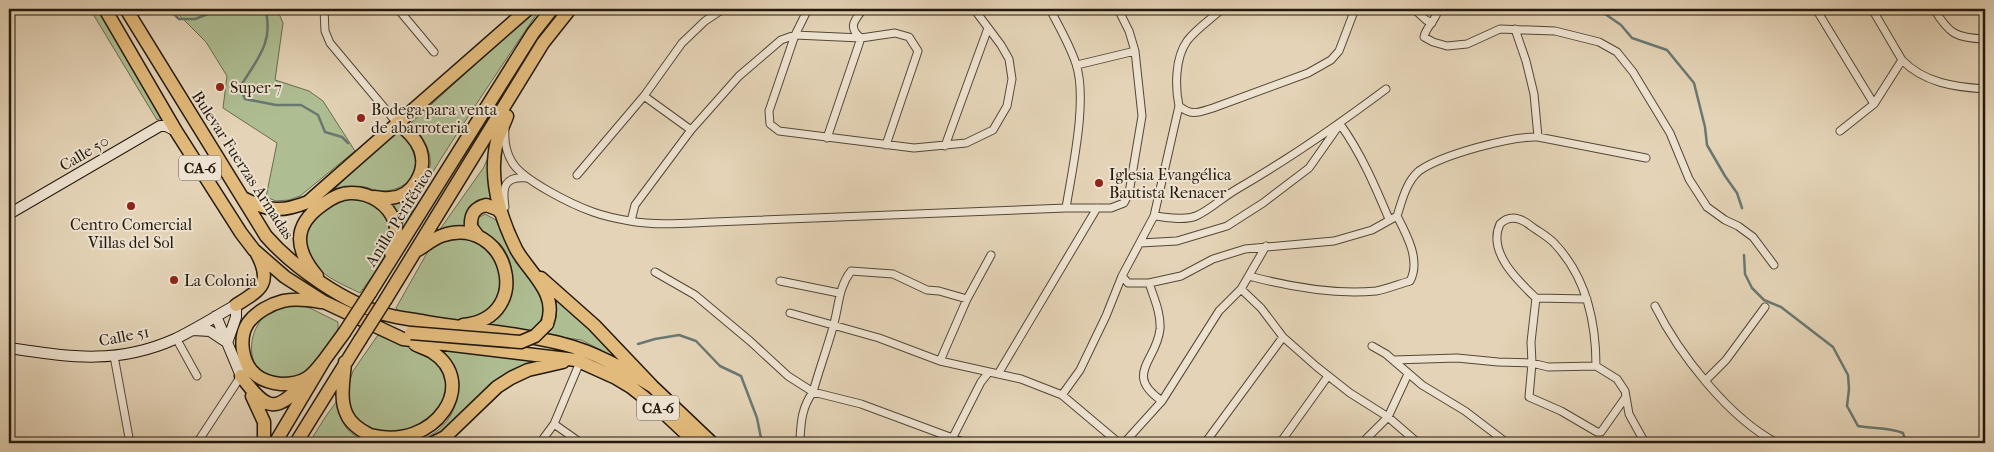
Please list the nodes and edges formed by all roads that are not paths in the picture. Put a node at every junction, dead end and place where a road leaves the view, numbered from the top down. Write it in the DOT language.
graph roads {
  1 [pos="105,9"];
  2 [pos="126,9"];
  3 [pos="324,9"];
  4 [pos="398,9"];
  5 [pos="528,9"];
  6 [pos="552,9"];
  7 [pos="570,9"];
  8 [pos="723,9"];
  9 [pos="808,9"];
  10 [pos="863,9"];
  11 [pos="974,9"];
  12 [pos="1050,9"];
  13 [pos="1118,9"];
  14 [pos="1222,9"];
  15 [pos="1355,9"];
  16 [pos="1414,9"];
  17 [pos="1438,9"];
  18 [pos="1816,9"];
  19 [pos="1872,9"];
  20 [pos="1934,9"];
  21 [pos="1432,23"];
  22 [pos="988,28"];
  23 [pos="1515,29"];
  24 [pos="795,35"];
  25 [pos="861,38"];
  26 [pos="1985,39"];
  27 [pos="1135,51"];
  28 [pos="434,52"];
  29 [pos="1902,60"];
  30 [pos="1077,65"];
  31 [pos="519,84"];
  32 [pos="1386,89"];
  33 [pos="1985,89"];
  34 [pos="644,96"];
  35 [pos="1874,104"];
  36 [pos="1178,106"];
  37 [pos="506,120"];
  38 [pos="396,123"];
  39 [pos="1340,124"];
  40 [pos="691,130"];
  41 [pos="176,131"];
  42 [pos="1840,131"];
  43 [pos="1538,137"];
  44 [pos="827,138"];
  45 [pos="886,145"];
  46 [pos="945,146"];
  47 [pos="1646,158"];
  48 [pos="578,175"];
  49 [pos="528,178"];
  50 [pos="371,197"];
  51 [pos="243,198"];
  52 [pos="1066,208"];
  53 [pos="1097,208"];
  54 [pos="501,213"];
  55 [pos="9,214"];
  56 [pos="1154,216"];
  57 [pos="1397,216"];
  58 [pos="1389,219"];
  59 [pos="631,221"];
  60 [pos="509,233"];
  61 [pos="478,236"];
  62 [pos="1140,243"];
  63 [pos="1266,246"];
  64 [pos="254,250"];
  65 [pos="414,253"];
  66 [pos="991,255"];
  67 [pos="1774,265"];
  68 [pos="533,270"];
  69 [pos="384,272"];
  70 [pos="655,272"];
  71 [pos="1122,276"];
  72 [pos="1249,276"];
  73 [pos="780,281"];
  74 [pos="1149,283"];
  75 [pos="332,289"];
  76 [pos="1241,289"];
  77 [pos="839,293"];
  78 [pos="1536,298"];
  79 [pos="967,299"];
  80 [pos="1587,299"];
  81 [pos="324,302"];
  82 [pos="236,305"];
  83 [pos="1655,306"];
  84 [pos="1765,308"];
  85 [pos="790,313"];
  86 [pos="216,316"];
  87 [pos="834,325"];
  88 [pos="448,326"];
  89 [pos="190,330"];
  90 [pos="407,336"];
  91 [pos="1283,337"];
  92 [pos="176,338"];
  93 [pos="227,343"];
  94 [pos="1372,346"];
  95 [pos="9,348"];
  96 [pos="114,356"];
  97 [pos="325,359"];
  98 [pos="1394,360"];
  99 [pos="578,361"];
  100 [pos="345,362"];
  101 [pos="940,362"];
  102 [pos="1532,363"];
  103 [pos="1596,366"];
  104 [pos="989,372"];
  105 [pos="998,374"];
  106 [pos="1408,374"];
  107 [pos="197,376"];
  108 [pos="242,376"];
  109 [pos="1328,376"];
  110 [pos="308,378"];
  111 [pos="1706,380"];
  112 [pos="652,386"];
  113 [pos="813,392"];
  114 [pos="1062,395"];
  115 [pos="1626,398"];
  116 [pos="1162,401"];
  117 [pos="1388,417"];
  118 [pos="554,424"];
  119 [pos="800,439"];
  120 [pos="951,440"];
  121 [pos="130,443"];
  122 [pos="197,443"];
  123 [pos="264,443"];
  124 [pos="275,443"];
  125 [pos="296,443"];
  126 [pos="433,443"];
  127 [pos="540,443"];
  128 [pos="581,443"];
  129 [pos="696,443"];
  130 [pos="712,443"];
  131 [pos="966,443"];
  132 [pos="1119,443"];
  133 [pos="1124,443"];
  134 [pos="1205,443"];
  135 [pos="1280,443"];
  136 [pos="1362,443"];
  137 [pos="1418,443"];
  138 [pos="1507,443"];
  139 [pos="1645,443"];
  140 [pos="1777,443"];
  1 -- 41 [label="highway, Bulevar Fuerzas Armadas / CA-6"];
  2 -- 51 [label="highway, Bulevar Fuerzas Armadas / CA-6"];
  3 -- 38 [label="street"];
  4 -- 28 [label="street"];
  5 -- 38 [label="highway"];
  6 -- 69 [label="highway, Anillo Periférico"];
  7 -- 31 [label="highway, Anillo Periférico"];
  8 -- 34 [label="street"];
  9 -- 24 [label="street"];
  10 -- 25 [label="street"];
  11 -- 22 [label="street"];
  12 -- 30 [label="street"];
  13 -- 27 [label="street"];
  14 -- 36 [label="street"];
  15 -- 36 [label="street"];
  16 -- 21 [label="street"];
  17 -- 21 [label="street"];
  18 -- 35 [label="street"];
  19 -- 29 [label="street"];
  20 -- 26 [label="street"];
  21 -- 23 [label="street"];
  22 -- 46 [label="street"];
  22 -- 46 [label="street"];
  23 -- 43 [label="street"];
  23 -- 67 [label="street"];
  24 -- 25 [label="street"];
  24 -- 40 [label="street"];
  24 -- 44 [label="street"];
  25 -- 44 [label="street"];
  25 -- 45 [label="street"];
  27 -- 30 [label="street"];
  27 -- 53 [label="street"];
  29 -- 33 [label="street"];
  29 -- 35 [label="street"];
  30 -- 52 [label="street"];
  31 -- 37 [label="highway"];
  31 -- 65 [label="highway, Anillo Periférico"];
  32 -- 39 [label="street"];
  34 -- 40 [label="street"];
  34 -- 48 [label="street"];
  35 -- 42 [label="street"];
  36 -- 56 [label="street"];
  37 -- 49 [label="street"];
  37 -- 54 [label="highway"];
  38 -- 50 [label="highway"];
  38 -- 51 [label="highway"];
  39 -- 56 [label="street"];
  39 -- 58 [label="street"];
  39 -- 62 [label="street"];
  40 -- 59 [label="street"];
  41 -- 55 [label="street, Calle 50"];
  41 -- 64 [label="highway, Bulevar Fuerzas Armadas / CA-6"];
  43 -- 47 [label="street"];
  43 -- 57 [label="street"];
  44 -- 45 [label="street"];
  45 -- 46 [label="street"];
  49 -- 59 [label="street"];
  49 -- 60 [label="street"];
  50 -- 69 [label="highway"];
  50 -- 75 [label="highway"];
  51 -- 75 [label="highway, Bulevar Fuerzas Armadas / CA-6"];
  52 -- 53 [label="street"];
  52 -- 59 [label="street"];
  53 -- 105 [label="street"];
  54 -- 60 [label="highway"];
  54 -- 61 [label="highway"];
  56 -- 62 [label="street"];
  57 -- 58 [label="street"];
  57 -- 72 [label="street"];
  58 -- 63 [label="street"];
  60 -- 68 [label="highway"];
  61 -- 65 [label="highway"];
  61 -- 88 [label="highway"];
  62 -- 71 [label="street"];
  63 -- 72 [label="street"];
  63 -- 74 [label="street"];
  64 -- 81 [label="highway, Bulevar Fuerzas Armadas / CA-6"];
  64 -- 82 [label="highway"];
  65 -- 100 [label="highway, Anillo Periférico, bridge"];
  66 -- 79 [label="street"];
  68 -- 90 [label="highway, bridge"];
  68 -- 112 [label="highway"];
  69 -- 97 [label="highway, Anillo Periférico, bridge"];
  70 -- 113 [label="street"];
  71 -- 74 [label="street"];
  71 -- 114 [label="street"];
  72 -- 76 [label="street"];
  73 -- 77 [label="street"];
  74 -- 116 [label="street"];
  75 -- 88 [label="highway, Bulevar Fuerzas Armadas / CA-6"];
  76 -- 91 [label="street"];
  76 -- 116 [label="street"];
  77 -- 79 [label="street"];
  77 -- 87 [label="street"];
  78 -- 80 [label="street"];
  78 -- 80 [label="street"];
  78 -- 102 [label="street"];
  79 -- 101 [label="street"];
  80 -- 103 [label="street"];
  81 -- 90 [label="highway, Bulevar Fuerzas Armadas / CA-6"];
  81 -- 110 [label="highway"];
  82 -- 86 [label="street, Calle 51"];
  82 -- 93 [label="street"];
  83 -- 111 [label="street"];
  84 -- 111 [label="street"];
  85 -- 87 [label="street"];
  86 -- 89 [label="street, Calle 51"];
  86 -- 93 [label="street"];
  87 -- 101 [label="street"];
  87 -- 113 [label="street"];
  88 -- 112 [label="highway, Bulevar Fuerzas Armadas / CA-6"];
  89 -- 92 [label="street, Calle 51"];
  89 -- 93 [label="street"];
  90 -- 99 [label="highway, CA-6"];
  90 -- 100 [label="highway"];
  91 -- 109 [label="street"];
  91 -- 134 [label="street"];
  92 -- 96 [label="street, Calle 51"];
  92 -- 107 [label="street"];
  93 -- 108 [label="street"];
  94 -- 98 [label="street"];
  95 -- 96 [label="street, Calle 51"];
  96 -- 121 [label="street"];
  97 -- 110 [label="highway"];
  97 -- 124 [label="highway, Anillo Periférico"];
  98 -- 102 [label="street"];
  98 -- 106 [label="street"];
  99 -- 118 [label="street"];
  99 -- 126 [label="highway"];
  99 -- 129 [label="highway, CA-6"];
  100 -- 125 [label="highway, Anillo Periférico"];
  101 -- 104 [label="street"];
  102 -- 103 [label="street"];
  102 -- 115 [label="street"];
  103 -- 115 [label="street"];
  104 -- 105 [label="street"];
  104 -- 120 [label="street"];
  105 -- 114 [label="street"];
  106 -- 117 [label="street"];
  106 -- 138 [label="street"];
  108 -- 110 [label="highway"];
  108 -- 122 [label="street"];
  108 -- 123 [label="highway"];
  109 -- 117 [label="street"];
  109 -- 135 [label="street"];
  111 -- 140 [label="street"];
  112 -- 130 [label="highway, CA-6"];
  113 -- 119 [label="street"];
  113 -- 120 [label="street"];
  114 -- 132 [label="street"];
  115 -- 139 [label="street"];
  116 -- 133 [label="street"];
  117 -- 136 [label="street"];
  117 -- 137 [label="street"];
  118 -- 127 [label="street"];
  118 -- 128 [label="street"];
  120 -- 131 [label="street"];
}
